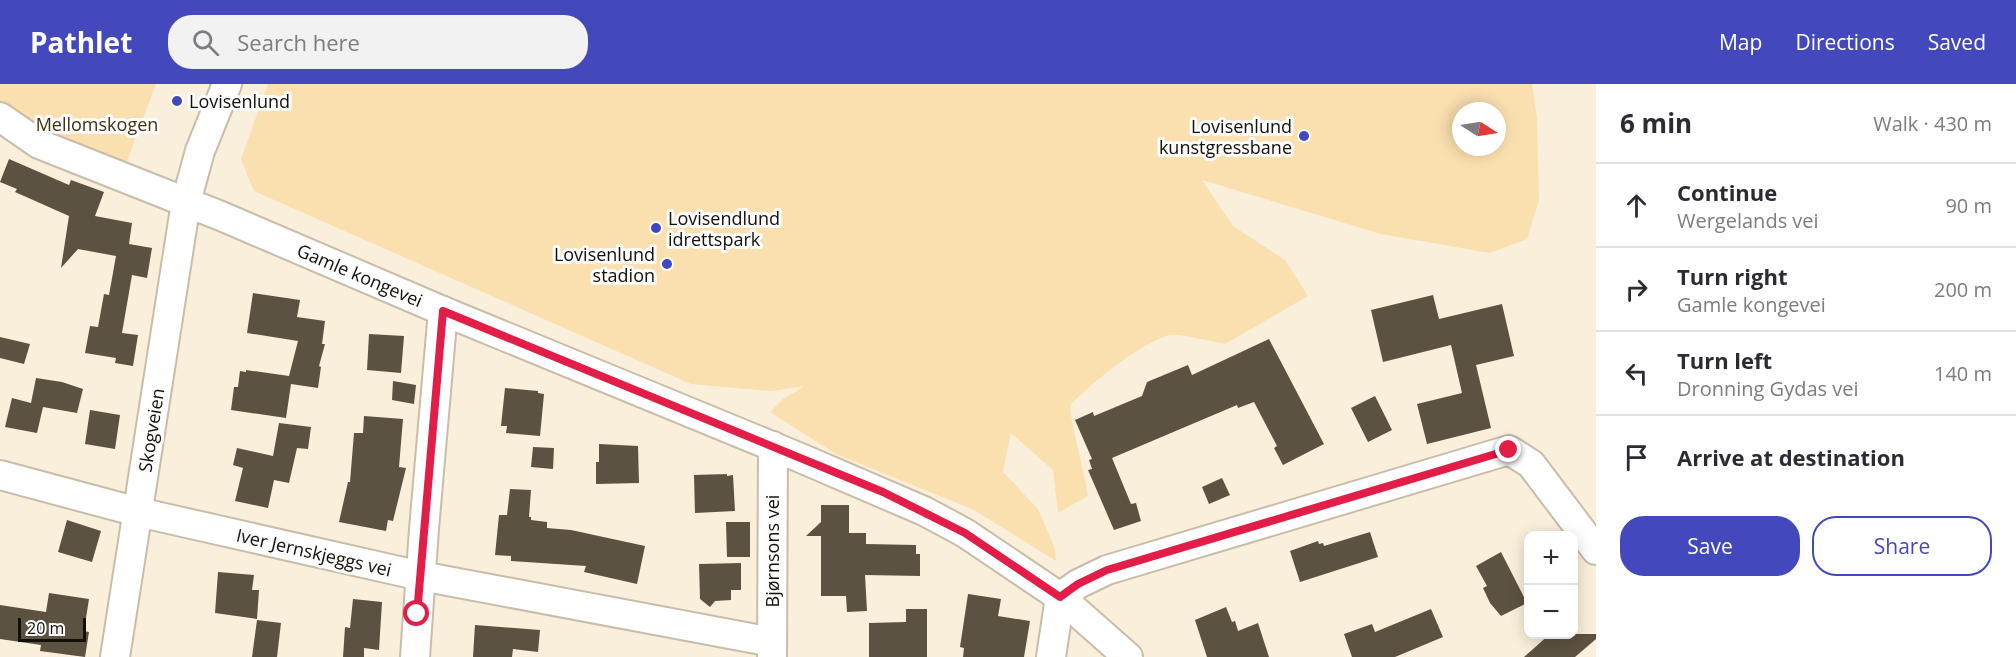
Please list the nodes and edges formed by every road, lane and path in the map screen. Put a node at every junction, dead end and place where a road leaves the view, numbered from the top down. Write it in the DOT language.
graph roads {
  1 [pos="227,84"];
  2 [pos="0,117"];
  3 [pos="186,202"];
  4 [pos="443,311"];
  5 [pos="773,446"];
  6 [pos="0,475"];
  7 [pos="138,512"];
  8 [pos="1596,550"];
  9 [pos="420,576"];
  10 [pos="1060,597"];
  11 [pos="772,650"];
  12 [pos="116,657"];
  13 [pos="415,657"];
  14 [pos="1051,657"];
  15 [pos="1128,657"];
  1 -- 3 [label="street, Skogveien"];
  2 -- 3 [label="street, Gamle kongevei"];
  3 -- 4 [label="street, Gamle kongevei"];
  3 -- 7 [label="street, Skogveien"];
  4 -- 5 [label="street, Gamle kongevei"];
  4 -- 9 [label="street"];
  5 -- 10 [label="street, Gamle kongevei"];
  5 -- 11 [label="street, Bjørnsons vei"];
  6 -- 7 [label="street, Iver Jernskjeggs vei"];
  7 -- 9 [label="street, Iver Jernskjeggs vei"];
  7 -- 12 [label="street, Skogveien"];
  8 -- 10 [label="street"];
  9 -- 11 [label="street, Iver Jernskjeggs vei"];
  9 -- 13 [label="street"];
  10 -- 14 [label="street"];
  10 -- 15 [label="street, Gamle kongevei"];
}
